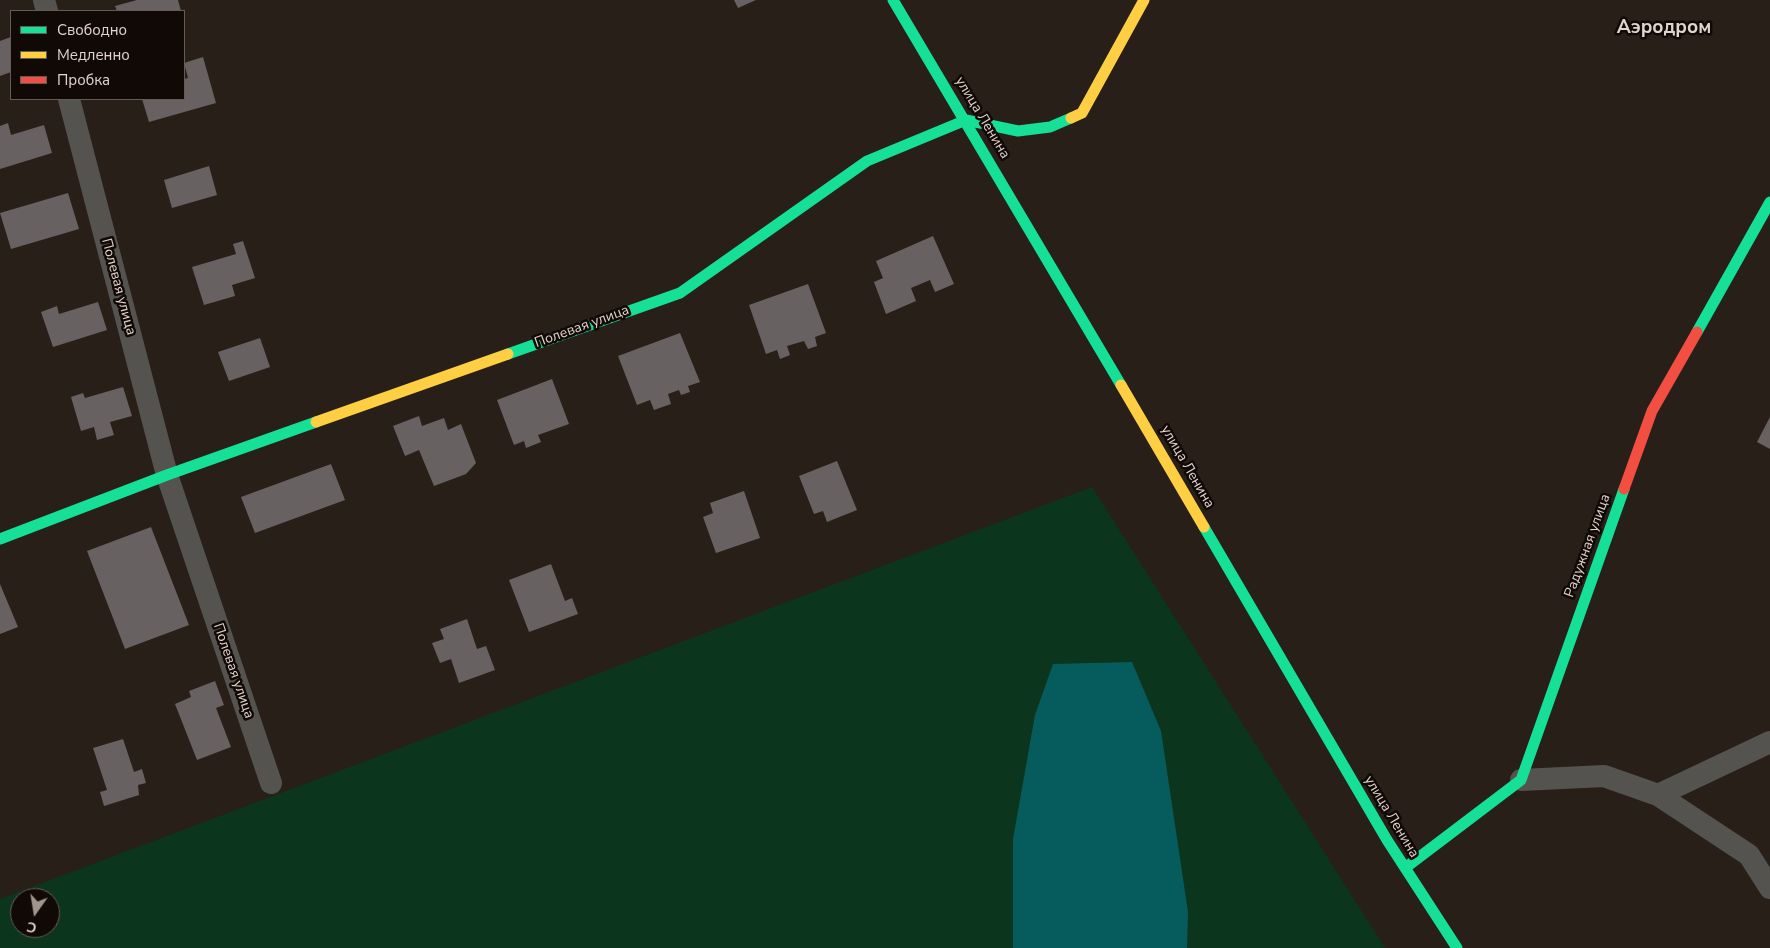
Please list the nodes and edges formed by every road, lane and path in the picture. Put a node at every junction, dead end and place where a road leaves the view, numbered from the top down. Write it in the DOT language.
graph roads {
  1 [pos="893,0"];
  2 [pos="1144,0"];
  3 [pos="70,100"];
  4 [pos="966,120"];
  5 [pos="1770,202"];
  6 [pos="167,475"];
  7 [pos="0,539"];
  8 [pos="1770,742"];
  9 [pos="1521,780"];
  10 [pos="271,783"];
  11 [pos="1658,795"];
  12 [pos="1404,868"];
  13 [pos="1770,888"];
  14 [pos="1457,948"];
  1 -- 4 [label="street, улица Ленина"];
  2 -- 4 [label="street"];
  3 -- 6 [label="street, Полевая улица"];
  4 -- 6 [label="street, Полевая улица"];
  4 -- 12 [label="street, улица Ленина"];
  5 -- 9 [label="street, Радужная улица"];
  6 -- 7 [label="street, Полевая улица"];
  6 -- 10 [label="street, Полевая улица"];
  8 -- 11 [label="street"];
  9 -- 11 [label="street"];
  9 -- 12 [label="street"];
  11 -- 13 [label="street"];
  12 -- 14 [label="street, улица Ленина"];
}
